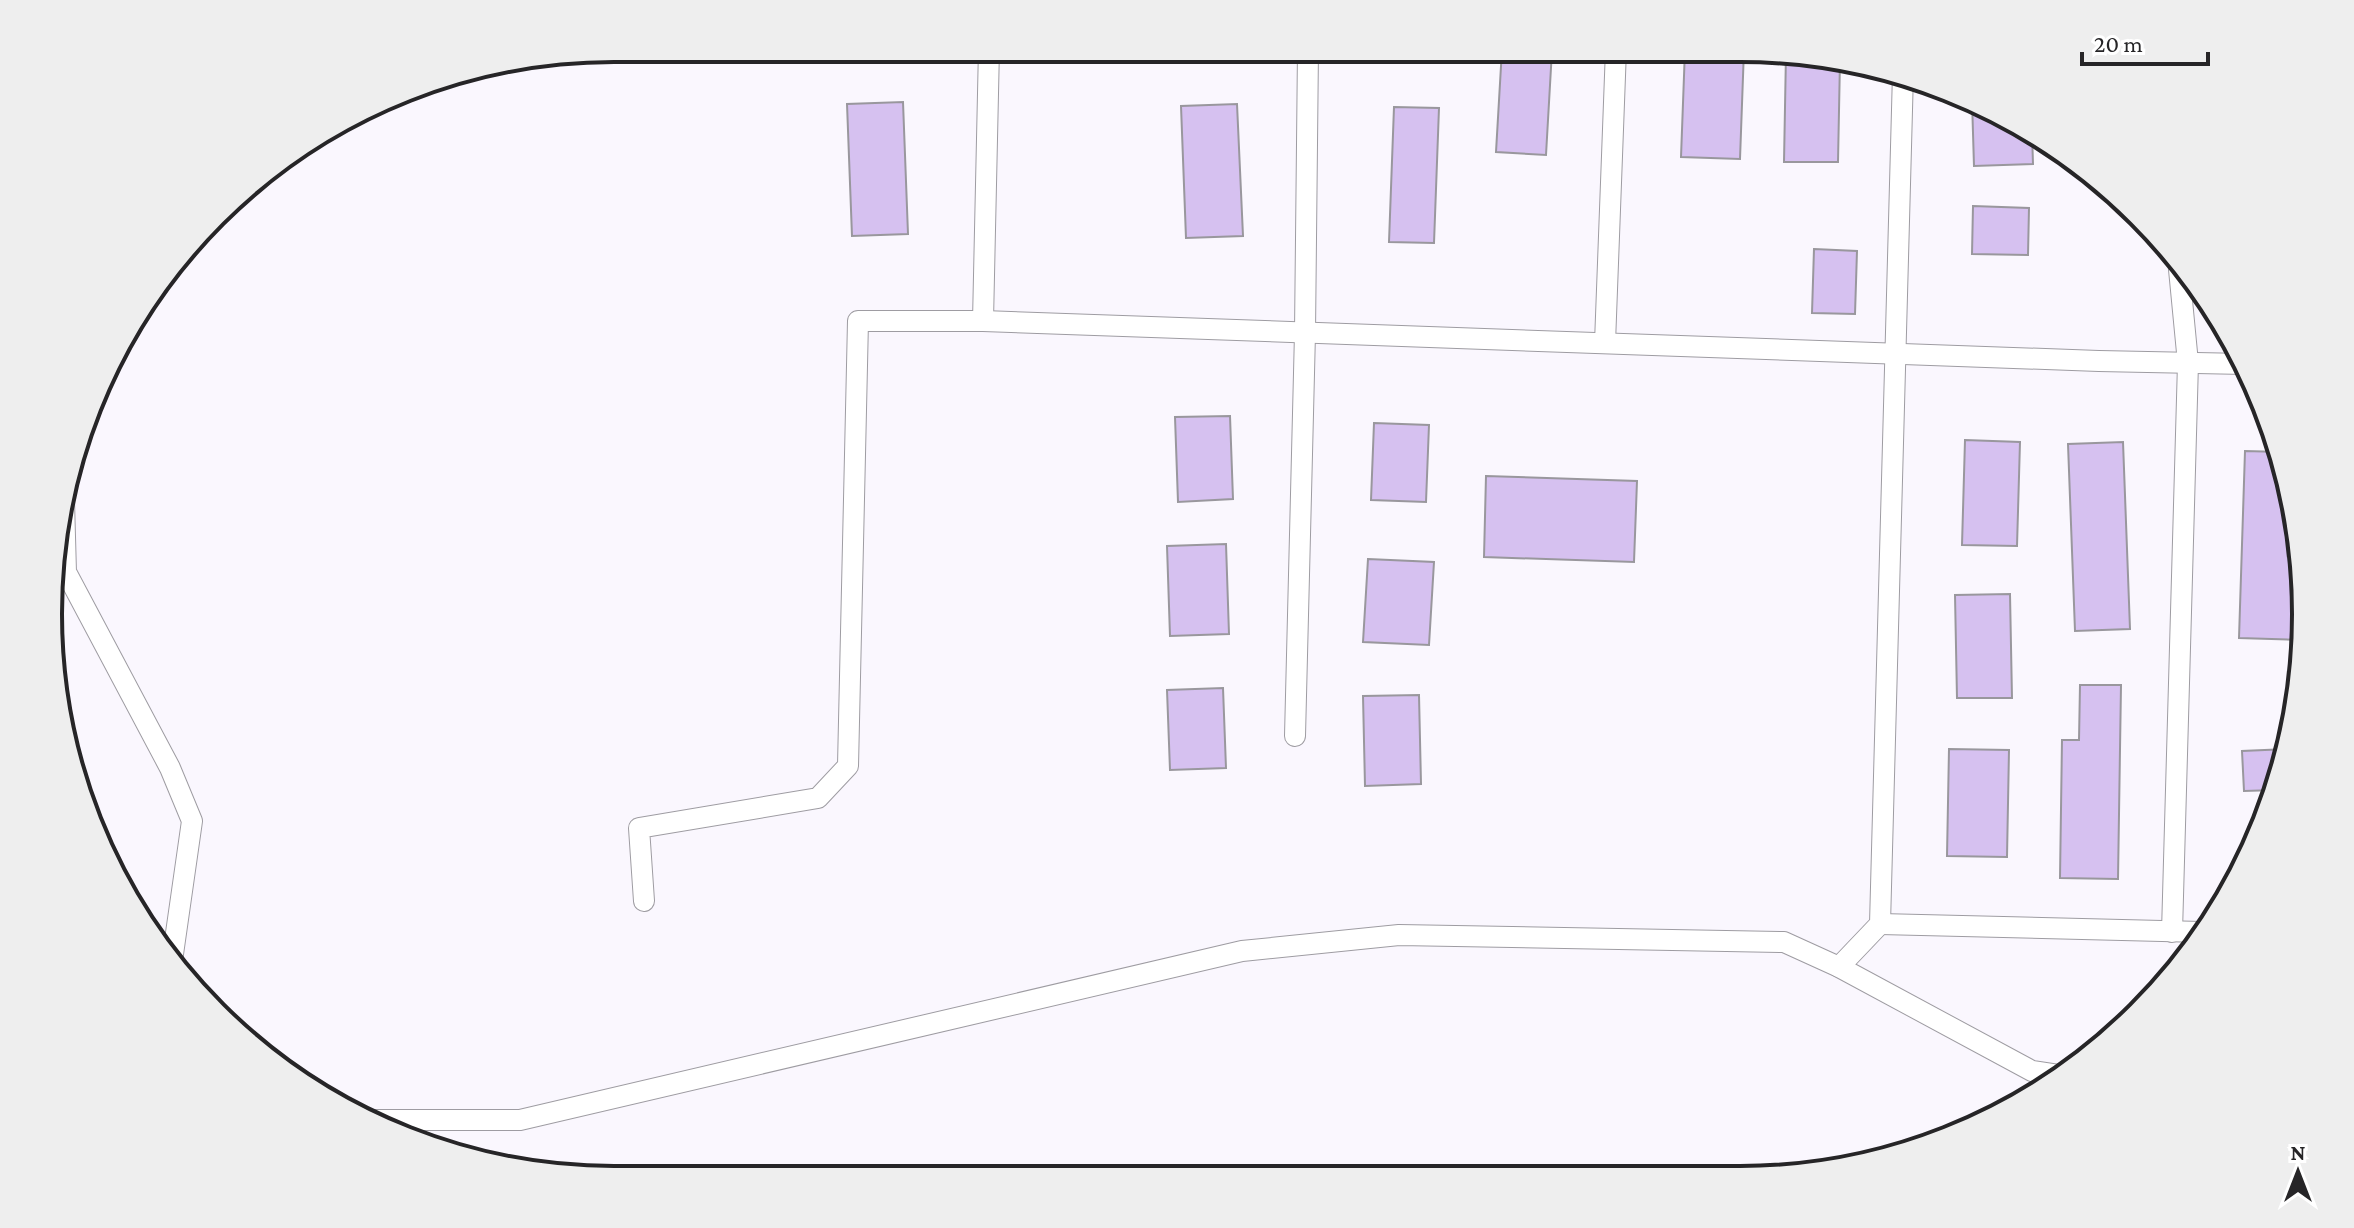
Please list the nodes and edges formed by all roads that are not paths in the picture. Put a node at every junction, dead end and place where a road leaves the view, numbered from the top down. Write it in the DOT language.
graph roads {
  1 [pos="989,62"];
  2 [pos="1308,62"];
  3 [pos="1616,62"];
  4 [pos="1903,87"];
  5 [pos="2180,281"];
  6 [pos="983,321"];
  7 [pos="1305,333"];
  8 [pos="1605,343"];
  9 [pos="1895,354"];
  10 [pos="2188,363"];
  11 [pos="2232,364"];
  12 [pos="66,555"];
  13 [pos="1295,736"];
  14 [pos="644,901"];
  15 [pos="1880,924"];
  16 [pos="2172,932"];
  17 [pos="2191,932"];
  18 [pos="174,947"];
  19 [pos="1839,967"];
  20 [pos="2047,1073"];
  21 [pos="394,1120"];
  1 -- 6 [label="lane"];
  2 -- 7 [label="lane"];
  3 -- 8 [label="lane"];
  4 -- 9 [label="lane"];
  5 -- 10 [label="lane"];
  6 -- 7 [label="lane"];
  6 -- 14 [label="lane"];
  7 -- 8 [label="lane"];
  7 -- 13 [label="lane"];
  8 -- 9 [label="lane"];
  9 -- 10 [label="lane"];
  9 -- 15 [label="lane"];
  10 -- 11 [label="lane"];
  10 -- 16 [label="lane"];
  12 -- 18 [label="lane"];
  15 -- 16 [label="lane"];
  15 -- 19 [label="lane"];
  16 -- 17 [label="lane"];
  19 -- 20 [label="lane"];
  19 -- 21 [label="lane"];
}
